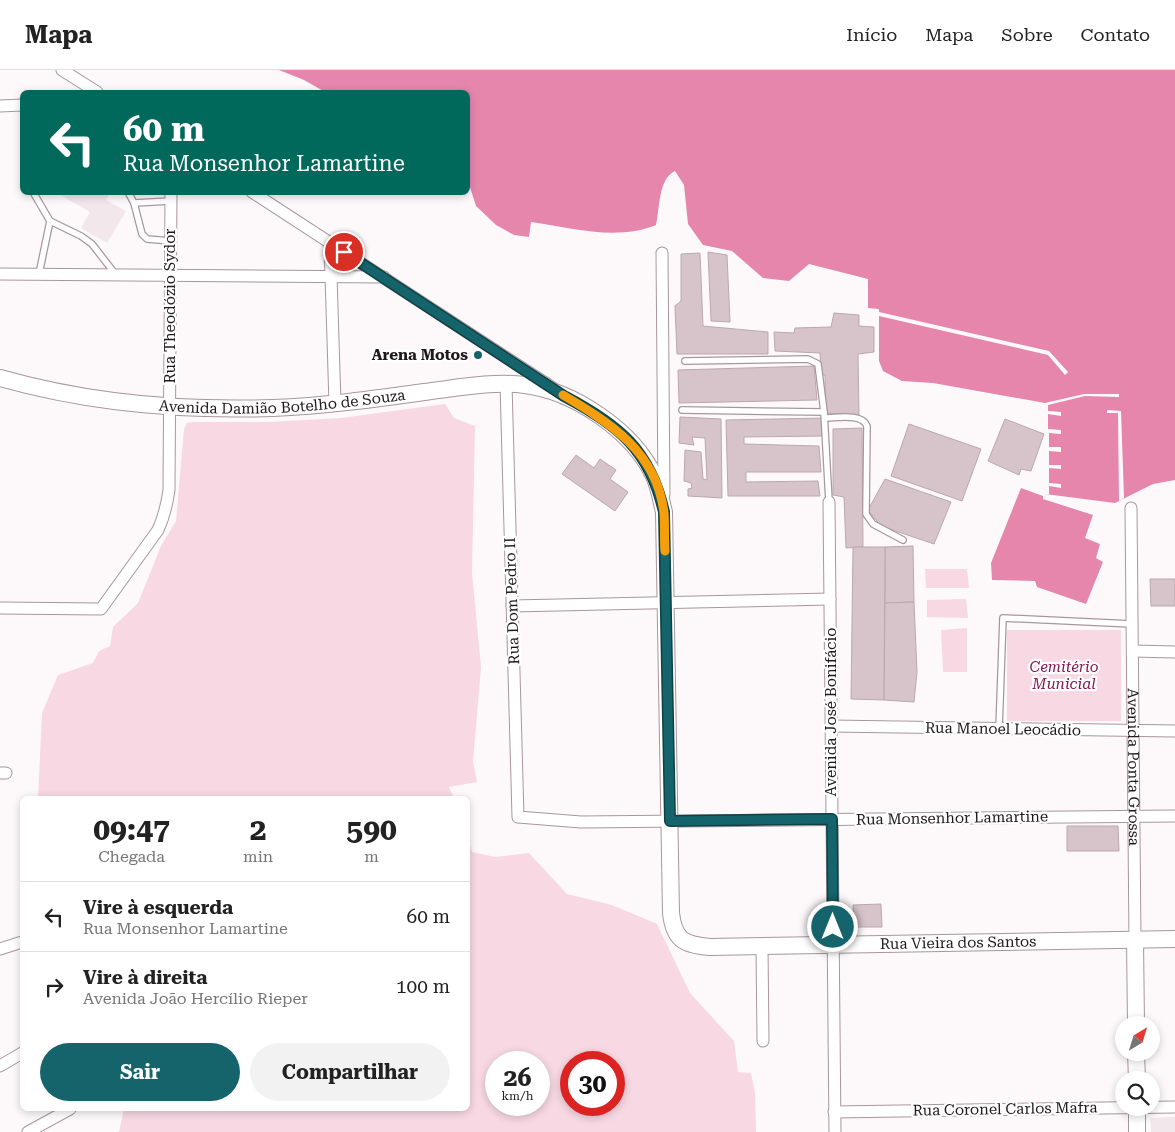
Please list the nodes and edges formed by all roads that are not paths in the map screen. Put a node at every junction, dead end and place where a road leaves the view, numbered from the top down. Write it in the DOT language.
graph roads {
  1 [pos="62,70"];
  2 [pos="94,90"];
  3 [pos="0,106"];
  4 [pos="20,106"];
  5 [pos="35,195"];
  6 [pos="130,195"];
  7 [pos="257,195"];
  8 [pos="171,197"];
  9 [pos="134,203"];
  10 [pos="50,221"];
  11 [pos="170,241"];
  12 [pos="330,243"];
  13 [pos="662,253"];
  14 [pos="0,274"];
  15 [pos="38,274"];
  16 [pos="116,274"];
  17 [pos="170,275"];
  18 [pos="331,276"];
  19 [pos="384,277"];
  20 [pos="685,361"];
  21 [pos="0,378"];
  22 [pos="506,384"];
  23 [pos="564,396"];
  24 [pos="335,404"];
  25 [pos="169,406"];
  26 [pos="682,410"];
  27 [pos="824,415"];
  28 [pos="829,502"];
  29 [pos="1131,508"];
  30 [pos="664,512"];
  31 [pos="903,540"];
  32 [pos="830,599"];
  33 [pos="666,603"];
  34 [pos="512,606"];
  35 [pos="0,608"];
  36 [pos="1132,624"];
  37 [pos="1132,651"];
  38 [pos="1175,652"];
  39 [pos="831,726"];
  40 [pos="999,728"];
  41 [pos="1133,731"];
  42 [pos="1175,731"];
  43 [pos="1134,816"];
  44 [pos="1175,816"];
  45 [pos="518,818"];
  46 [pos="832,819"];
  47 [pos="670,821"];
  48 [pos="1175,939"];
  49 [pos="682,940"];
  50 [pos="1135,940"];
  51 [pos="20,943"];
  52 [pos="833,945"];
  53 [pos="762,946"];
  54 [pos="0,949"];
  55 [pos="1136,1016"];
  56 [pos="763,1041"];
  57 [pos="20,1054"];
  58 [pos="0,1066"];
  59 [pos="1160,1107"];
  60 [pos="1175,1107"];
  61 [pos="1115,1108"];
  62 [pos="66,1111"];
  63 [pos="834,1112"];
  64 [pos="1137,1116"];
  65 [pos="28,1132"];
  66 [pos="835,1132"];
  67 [pos="1137,1132"];
  1 -- 2 [label="street"];
  3 -- 4 [label="street"];
  5 -- 10 [label="lane"];
  6 -- 9 [label="lane"];
  7 -- 12 [label="street"];
  8 -- 9 [label="lane"];
  8 -- 11 [label="street, Rua Theodózio Sydor"];
  9 -- 11 [label="lane"];
  10 -- 15 [label="lane"];
  10 -- 16 [label="lane"];
  11 -- 17 [label="street, Rua Theodózio Sydor"];
  12 -- 18 [label="street"];
  12 -- 19 [label="street"];
  13 -- 30 [label="street"];
  14 -- 15 [label="street"];
  15 -- 16 [label="street"];
  16 -- 17 [label="street"];
  17 -- 18 [label="street"];
  17 -- 25 [label="street, Rua Theodózio Sydor"];
  18 -- 19 [label="street"];
  18 -- 24 [label="street"];
  19 -- 23 [label="street"];
  20 -- 27 [label="lane"];
  21 -- 25 [label="main road, Avenida Damião Botelho de Souza"];
  22 -- 23 [label="main road, Avenida Damião Botelho de Souza"];
  22 -- 24 [label="main road, Avenida Damião Botelho de Souza"];
  22 -- 34 [label="street, Rua Dom Pedro II"];
  23 -- 30 [label="main road, Avenida Damião Botelho de Souza"];
  24 -- 25 [label="main road, Avenida Damião Botelho de Souza"];
  25 -- 35 [label="street, Rua Theodózio Sydor"];
  26 -- 27 [label="lane"];
  27 -- 28 [label="lane"];
  27 -- 31 [label="lane"];
  28 -- 32 [label="street, Avenida José Bonifácio"];
  29 -- 36 [label="street, Avenida Ponta Grossa"];
  30 -- 33 [label="main road, Avenida Damião Botelho de Souza"];
  32 -- 33 [label="street"];
  32 -- 39 [label="street, Avenida José Bonifácio"];
  33 -- 34 [label="street"];
  33 -- 47 [label="main road, Avenida Damião Botelho de Souza"];
  34 -- 45 [label="street, Rua Dom Pedro II"];
  36 -- 37 [label="street, Avenida Ponta Grossa"];
  36 -- 40 [label="lane"];
  37 -- 38 [label="street"];
  37 -- 41 [label="street, Avenida Ponta Grossa"];
  39 -- 40 [label="street, Rua Manoel Leocádio"];
  39 -- 46 [label="street, Avenida José Bonifácio"];
  40 -- 41 [label="street, Rua Manoel Leocádio"];
  41 -- 42 [label="street, Rua Manoel Leocádio"];
  41 -- 43 [label="street, Avenida Ponta Grossa"];
  43 -- 44 [label="street, Rua Monsenhor Lamartine"];
  43 -- 46 [label="street, Rua Monsenhor Lamartine"];
  43 -- 50 [label="street, Avenida Ponta Grossa"];
  45 -- 47 [label="street, Rua Monsenhor Lamartine"];
  46 -- 47 [label="street, Rua Monsenhor Lamartine"];
  46 -- 52 [label="street, Avenida José Bonifácio"];
  47 -- 49 [label="main road, Avenida Damião Botelho de Souza"];
  48 -- 50 [label="main road, Rua Vieira dos Santos"];
  49 -- 53 [label="main road, Rua Vieira dos Santos"];
  50 -- 52 [label="main road, Rua Vieira dos Santos"];
  50 -- 55 [label="main road, Avenida Ponta Grossa"];
  51 -- 54 [label="street"];
  52 -- 53 [label="main road, Rua Vieira dos Santos"];
  52 -- 63 [label="street, Avenida José Bonifácio"];
  53 -- 56 [label="street"];
  57 -- 58 [label="street"];
  59 -- 60 [label="street, Rua Coronel Carlos Mafra"];
  61 -- 63 [label="street, Rua Coronel Carlos Mafra"];
  62 -- 65 [label="street"];
  63 -- 66 [label="street, Avenida José Bonifácio"];
  64 -- 67 [label="main road"];
}
